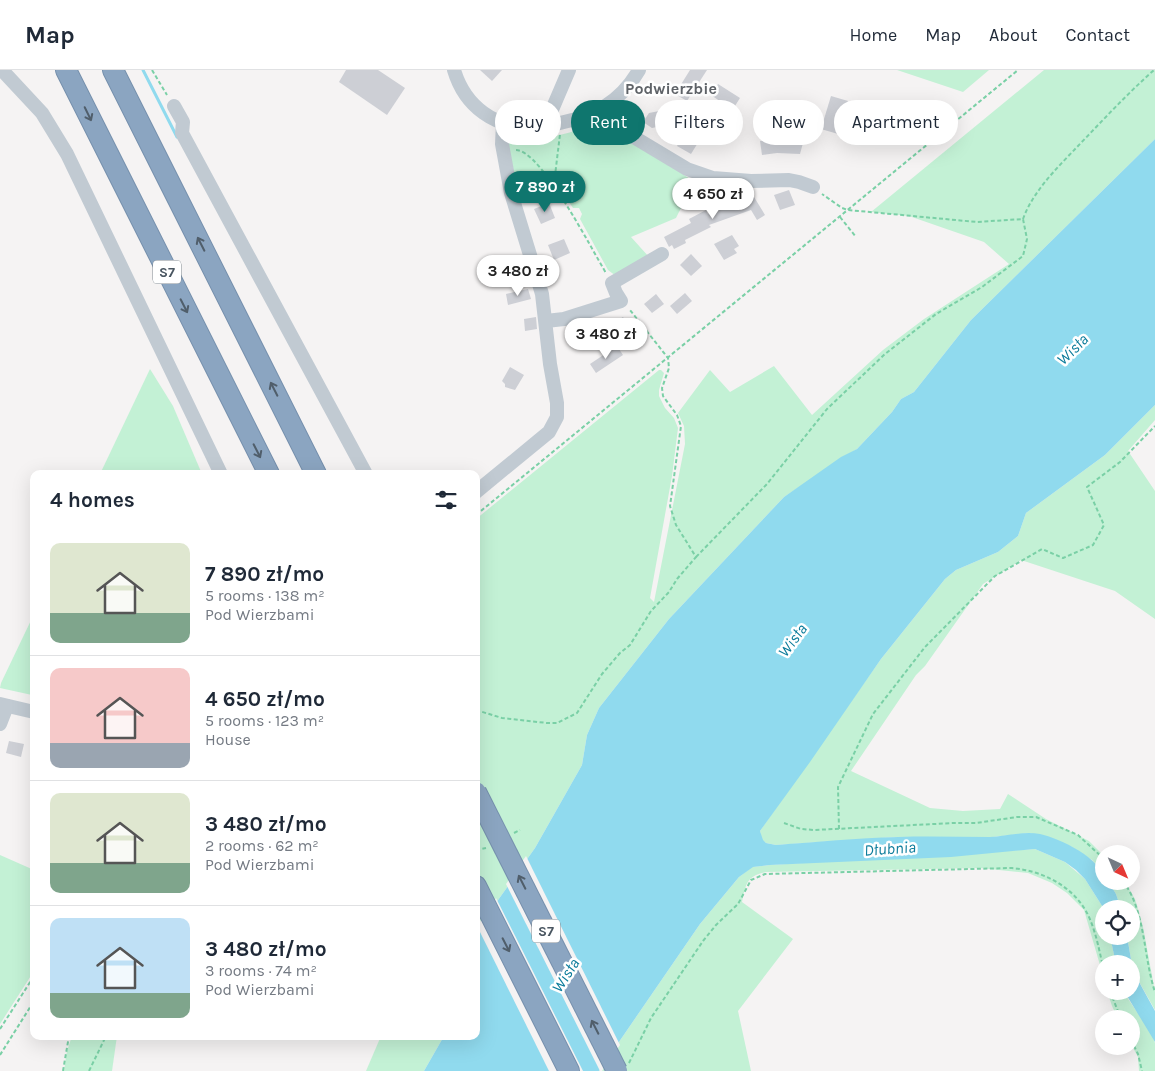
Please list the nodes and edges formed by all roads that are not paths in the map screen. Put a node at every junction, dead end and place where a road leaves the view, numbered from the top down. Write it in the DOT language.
graph roads {
  1 [pos="2,70"];
  2 [pos="66,70"];
  3 [pos="113,70"];
  4 [pos="454,70"];
  5 [pos="569,70"];
  6 [pos="639,70"];
  7 [pos="557,100"];
  8 [pos="613,100"];
  9 [pos="174,106"];
  10 [pos="495,120"];
  11 [pos="645,144"];
  12 [pos="503,145"];
  13 [pos="813,187"];
  14 [pos="662,254"];
  15 [pos="546,321"];
  16 [pos="314,469"];
  17 [pos="219,470"];
  18 [pos="267,470"];
  19 [pos="364,470"];
  20 [pos="480,489"];
  21 [pos="3,705"];
  22 [pos="30,711"];
  23 [pos="0,724"];
  24 [pos="480,800"];
  25 [pos="480,894"];
  26 [pos="569,1071"];
  27 [pos="617,1071"];
  1 -- 17 [label="street"];
  2 -- 18 [label="highway, S7, one-way"];
  16 -- 3 [label="highway, one-way"];
  4 -- 10 [label="street"];
  5 -- 7 [label="street"];
  6 -- 8 [label="street"];
  9 -- 19 [label="street"];
  11 -- 13 [label="street"];
  12 -- 15 [label="street"];
  14 -- 15 [label="street"];
  15 -- 20 [label="street"];
  21 -- 22 [label="street"];
  21 -- 23 [label="street"];
  27 -- 24 [label="highway, S7, one-way, bridge"];
  25 -- 26 [label="highway, one-way"];
}
